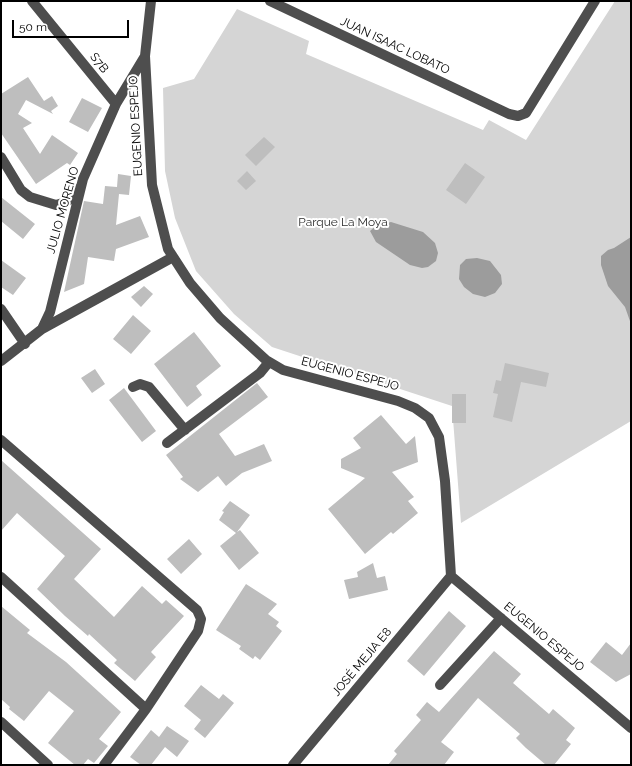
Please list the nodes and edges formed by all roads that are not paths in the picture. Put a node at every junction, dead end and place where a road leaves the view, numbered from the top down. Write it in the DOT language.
graph roads {
  1 [pos="32,1"];
  2 [pos="151,1"];
  3 [pos="270,1"];
  4 [pos="595,1"];
  5 [pos="145,56"];
  6 [pos="116,104"];
  7 [pos="1,157"];
  8 [pos="83,179"];
  9 [pos="173,257"];
  10 [pos="1,309"];
  11 [pos="42,329"];
  12 [pos="25,344"];
  13 [pos="1,362"];
  14 [pos="269,362"];
  15 [pos="133,387"];
  16 [pos="185,430"];
  17 [pos="1,440"];
  18 [pos="167,443"];
  19 [pos="452,576"];
  20 [pos="1,577"];
  21 [pos="501,618"];
  22 [pos="440,685"];
  23 [pos="146,709"];
  24 [pos="1,722"];
  25 [pos="631,728"];
  26 [pos="48,765"];
  27 [pos="104,765"];
  28 [pos="293,765"];
  1 -- 6 [label="street, S7B"];
  2 -- 5 [label="street, EUGENIO ESPEJO"];
  3 -- 4 [label="street, JUAN ISAAC LOBATO"];
  5 -- 6 [label="street, JULIO MORENO"];
  5 -- 9 [label="street, EUGENIO ESPEJO"];
  6 -- 8 [label="street, JULIO MORENO"];
  7 -- 8 [label="street"];
  8 -- 11 [label="street, JULIO MORENO"];
  9 -- 11 [label="street"];
  9 -- 14 [label="street, EUGENIO ESPEJO"];
  10 -- 12 [label="street"];
  11 -- 12 [label="street, JULIO MORENO"];
  12 -- 13 [label="street, JULIO MORENO"];
  14 -- 16 [label="street"];
  14 -- 19 [label="street, EUGENIO ESPEJO"];
  15 -- 16 [label="street"];
  16 -- 18 [label="street"];
  17 -- 23 [label="street"];
  19 -- 21 [label="street, EUGENIO ESPEJO"];
  19 -- 28 [label="street, JOSÉ MEJIA E8"];
  20 -- 23 [label="street"];
  21 -- 22 [label="street"];
  21 -- 25 [label="street, EUGENIO ESPEJO"];
  23 -- 27 [label="street"];
  24 -- 26 [label="street"];
}
